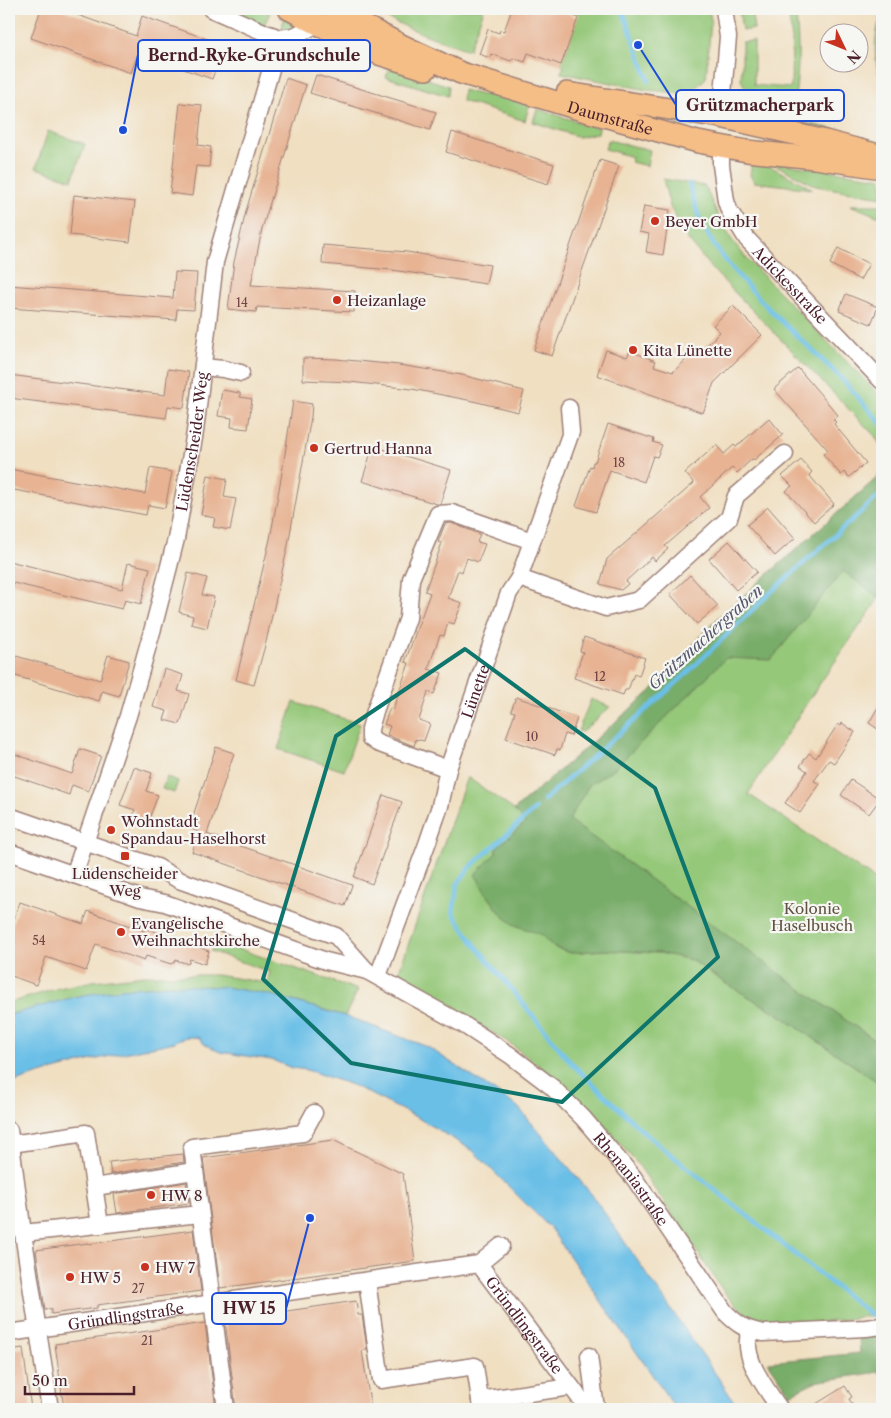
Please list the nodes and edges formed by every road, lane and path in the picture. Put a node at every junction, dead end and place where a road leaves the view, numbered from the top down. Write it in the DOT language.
graph roads {
  1 [pos="211,9"];
  2 [pos="289,9"];
  3 [pos="724,9"];
  4 [pos="325,17"];
  5 [pos="280,38"];
  6 [pos="502,85"];
  7 [pos="721,117"];
  8 [pos="721,146"];
  9 [pos="882,156"];
  10 [pos="882,168"];
  11 [pos="203,367"];
  12 [pos="241,373"];
  13 [pos="882,382"];
  14 [pos="569,408"];
  15 [pos="784,454"];
  16 [pos="532,542"];
  17 [pos="519,578"];
  18 [pos="448,769"];
  19 [pos="9,816"];
  20 [pos="85,843"];
  21 [pos="9,852"];
  22 [pos="74,875"];
  23 [pos="373,974"];
  24 [pos="314,1114"];
  25 [pos="10,1137"];
  26 [pos="194,1171"];
  27 [pos="95,1187"];
  28 [pos="13,1192"];
  29 [pos="200,1214"];
  30 [pos="100,1225"];
  31 [pos="23,1233"];
  32 [pos="501,1246"];
  33 [pos="479,1264"];
  34 [pos="367,1281"];
  35 [pos="212,1303"];
  36 [pos="882,1326"];
  37 [pos="38,1328"];
  38 [pos="750,1330"];
  39 [pos="9,1333"];
  40 [pos="589,1356"];
  41 [pos="571,1387"];
  42 [pos="480,1405"];
  43 [pos="50,1409"];
  44 [pos="226,1409"];
  45 [pos="588,1409"];
  46 [pos="596,1409"];
  47 [pos="780,1409"];
  1 -- 5 [label="street"];
  2 -- 4 [label="main road, Daumstraße"];
  3 -- 7 [label="street"];
  4 -- 5 [label="street"];
  4 -- 6 [label="main road, Daumstraße"];
  5 -- 11 [label="street, Lüdenscheider Weg"];
  6 -- 7 [label="main road, Daumstraße"];
  6 -- 8 [label="main road, Daumstraße"];
  7 -- 8 [label="main road"];
  7 -- 9 [label="main road, Daumstraße"];
  8 -- 10 [label="main road, Daumstraße"];
  8 -- 13 [label="street, Adickesstraße"];
  11 -- 12 [label="street"];
  11 -- 20 [label="street, Lüdenscheider Weg"];
  14 -- 16 [label="street, Lünette"];
  15 -- 17 [label="street"];
  16 -- 17 [label="street, Lünette"];
  16 -- 18 [label="street"];
  17 -- 18 [label="street, Lünette"];
  18 -- 23 [label="street, Lünette"];
  19 -- 20 [label="street"];
  20 -- 22 [label="street, Lüdenscheider Weg"];
  20 -- 23 [label="street"];
  21 -- 22 [label="street"];
  22 -- 23 [label="street"];
  23 -- 38 [label="street, Rhenaniastraße"];
  24 -- 26 [label="street"];
  25 -- 27 [label="street"];
  25 -- 28 [label="street"];
  26 -- 27 [label="street"];
  26 -- 29 [label="street"];
  27 -- 30 [label="street"];
  28 -- 31 [label="street"];
  29 -- 30 [label="street"];
  29 -- 35 [label="street"];
  30 -- 31 [label="street"];
  31 -- 37 [label="street"];
  32 -- 33 [label="street, Gründlingstraße"];
  33 -- 34 [label="street, Gründlingstraße"];
  33 -- 41 [label="street, Gründlingstraße"];
  34 -- 35 [label="street, Gründlingstraße"];
  34 -- 42 [label="street, Gründlingstraße"];
  35 -- 37 [label="street, Gründlingstraße"];
  35 -- 44 [label="street"];
  36 -- 38 [label="street, Rhenaniastraße"];
  37 -- 39 [label="street, Gründlingstraße"];
  37 -- 43 [label="street"];
  38 -- 47 [label="street"];
  40 -- 46 [label="street"];
  41 -- 42 [label="street, Gründlingstraße"];
  41 -- 45 [label="street, Gründlingstraße"];
}
